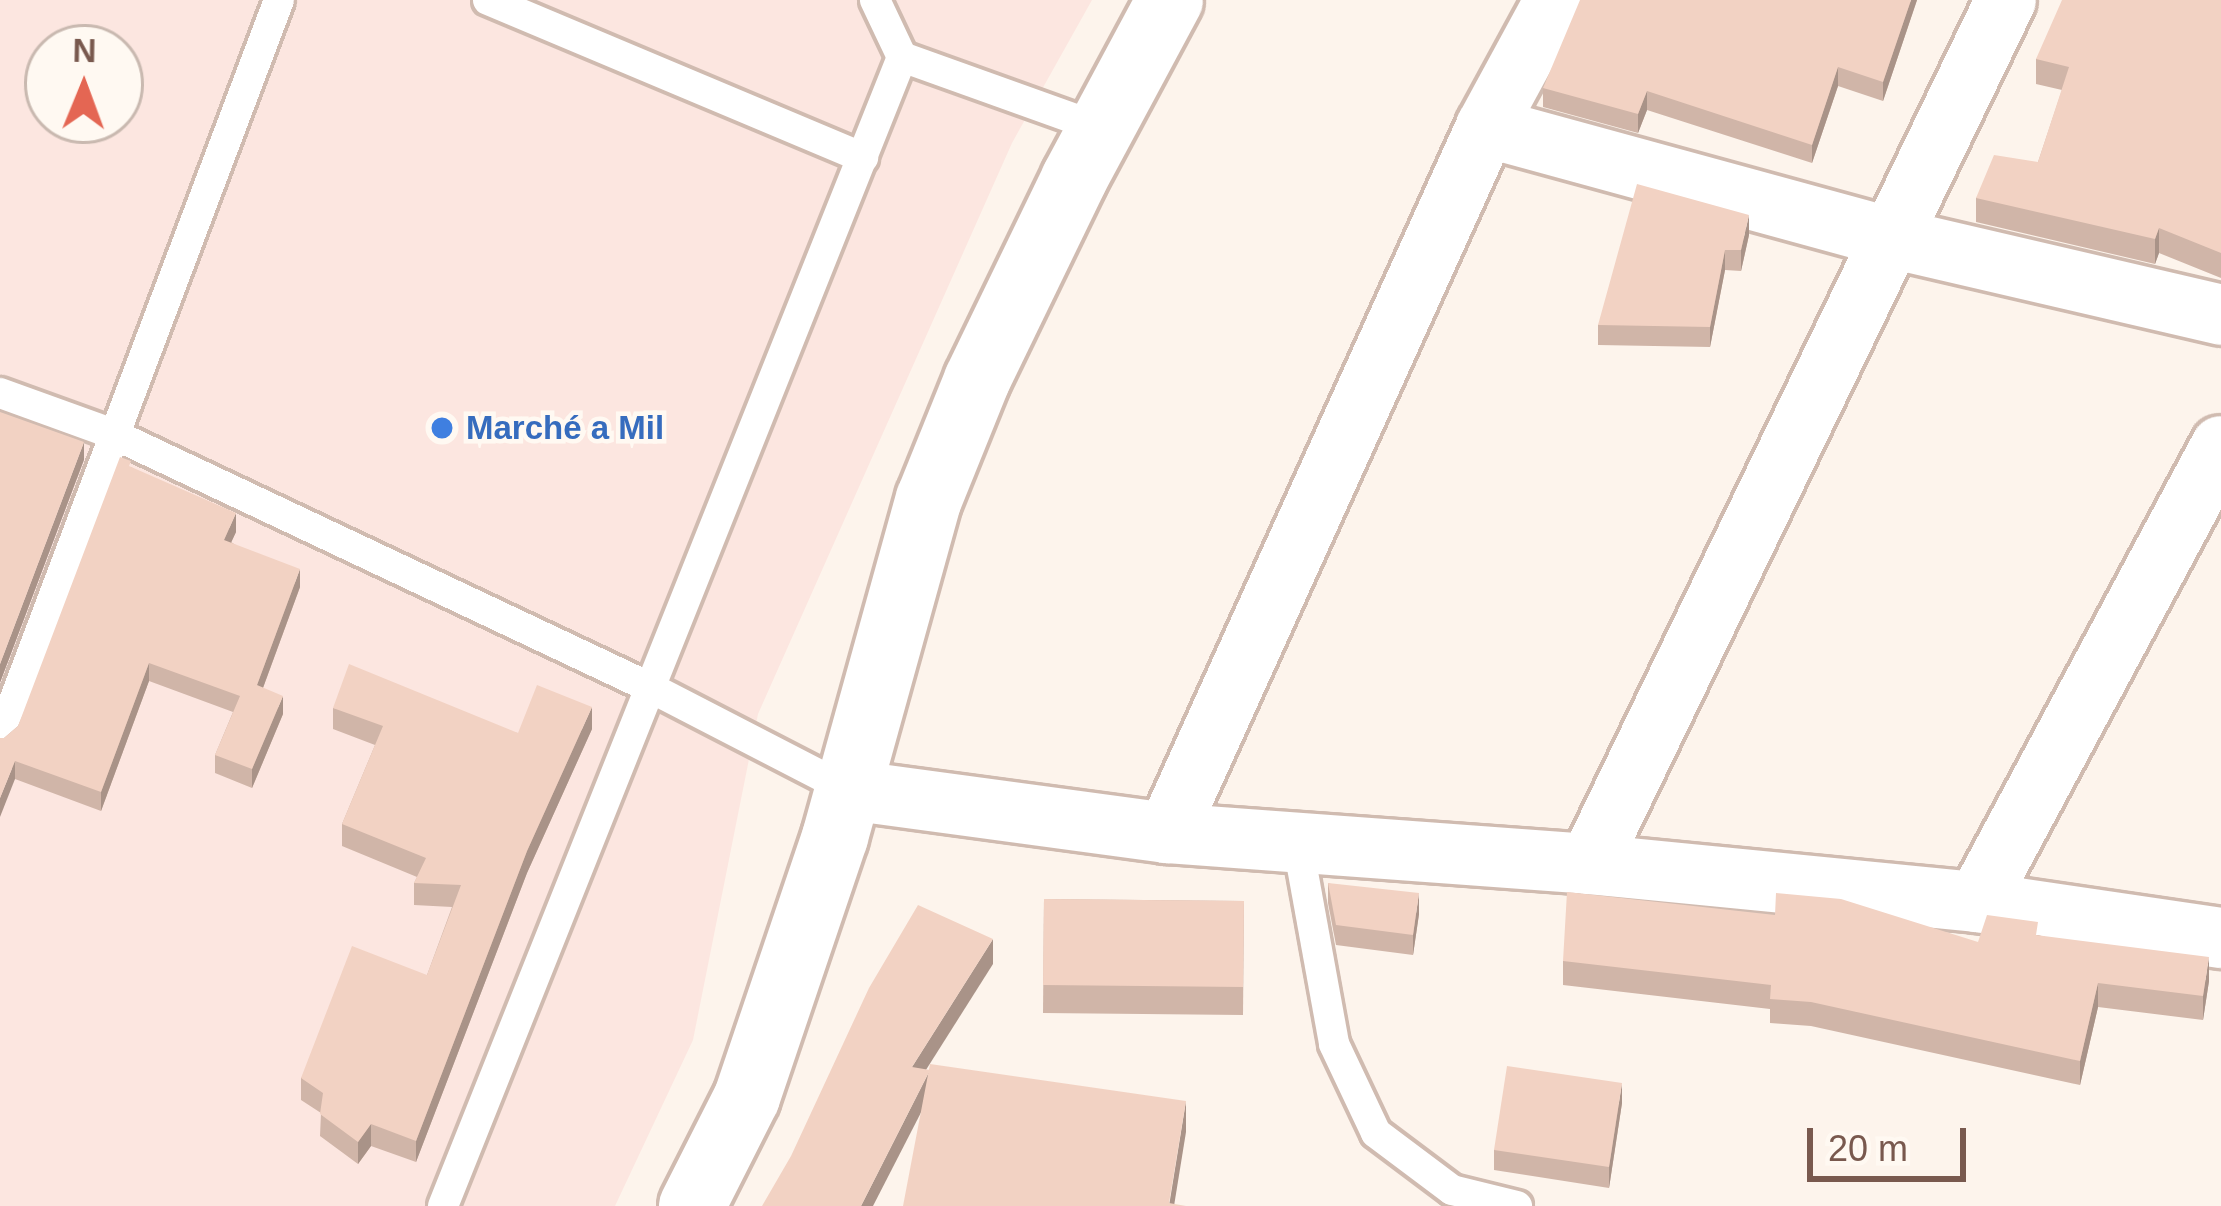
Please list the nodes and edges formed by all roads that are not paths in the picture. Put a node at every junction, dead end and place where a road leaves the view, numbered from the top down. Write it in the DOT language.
graph roads {
  1 [pos="279,0"];
  2 [pos="488,0"];
  3 [pos="875,0"];
  4 [pos="1170,0"];
  5 [pos="1556,0"];
  6 [pos="2006,0"];
  7 [pos="902,57"];
  8 [pos="1486,127"];
  9 [pos="1100,128"];
  10 [pos="863,158"];
  11 [pos="1887,237"];
  12 [pos="2221,315"];
  13 [pos="0,393"];
  14 [pos="113,434"];
  15 [pos="2221,446"];
  16 [pos="651,688"];
  17 [pos="0,738"];
  18 [pos="849,790"];
  19 [pos="1166,833"];
  20 [pos="1298,844"];
  21 [pos="1589,864"];
  22 [pos="1977,902"];
  23 [pos="2221,938"];
  24 [pos="443,1206"];
  25 [pos="692,1206"];
  26 [pos="1516,1206"];
  1 -- 14 [label="lane"];
  2 -- 10 [label="lane"];
  3 -- 7 [label="lane"];
  4 -- 9 [label="street"];
  5 -- 8 [label="street"];
  6 -- 11 [label="street"];
  7 -- 9 [label="lane"];
  7 -- 10 [label="lane"];
  8 -- 11 [label="street"];
  8 -- 19 [label="street"];
  9 -- 18 [label="street"];
  10 -- 16 [label="lane"];
  11 -- 12 [label="street"];
  11 -- 21 [label="street"];
  13 -- 14 [label="lane"];
  14 -- 16 [label="lane"];
  14 -- 17 [label="lane"];
  15 -- 22 [label="street"];
  16 -- 18 [label="lane"];
  16 -- 24 [label="lane"];
  18 -- 19 [label="street"];
  18 -- 25 [label="street"];
  19 -- 20 [label="street"];
  20 -- 21 [label="street"];
  20 -- 26 [label="lane"];
  21 -- 22 [label="street"];
  22 -- 23 [label="street"];
}
